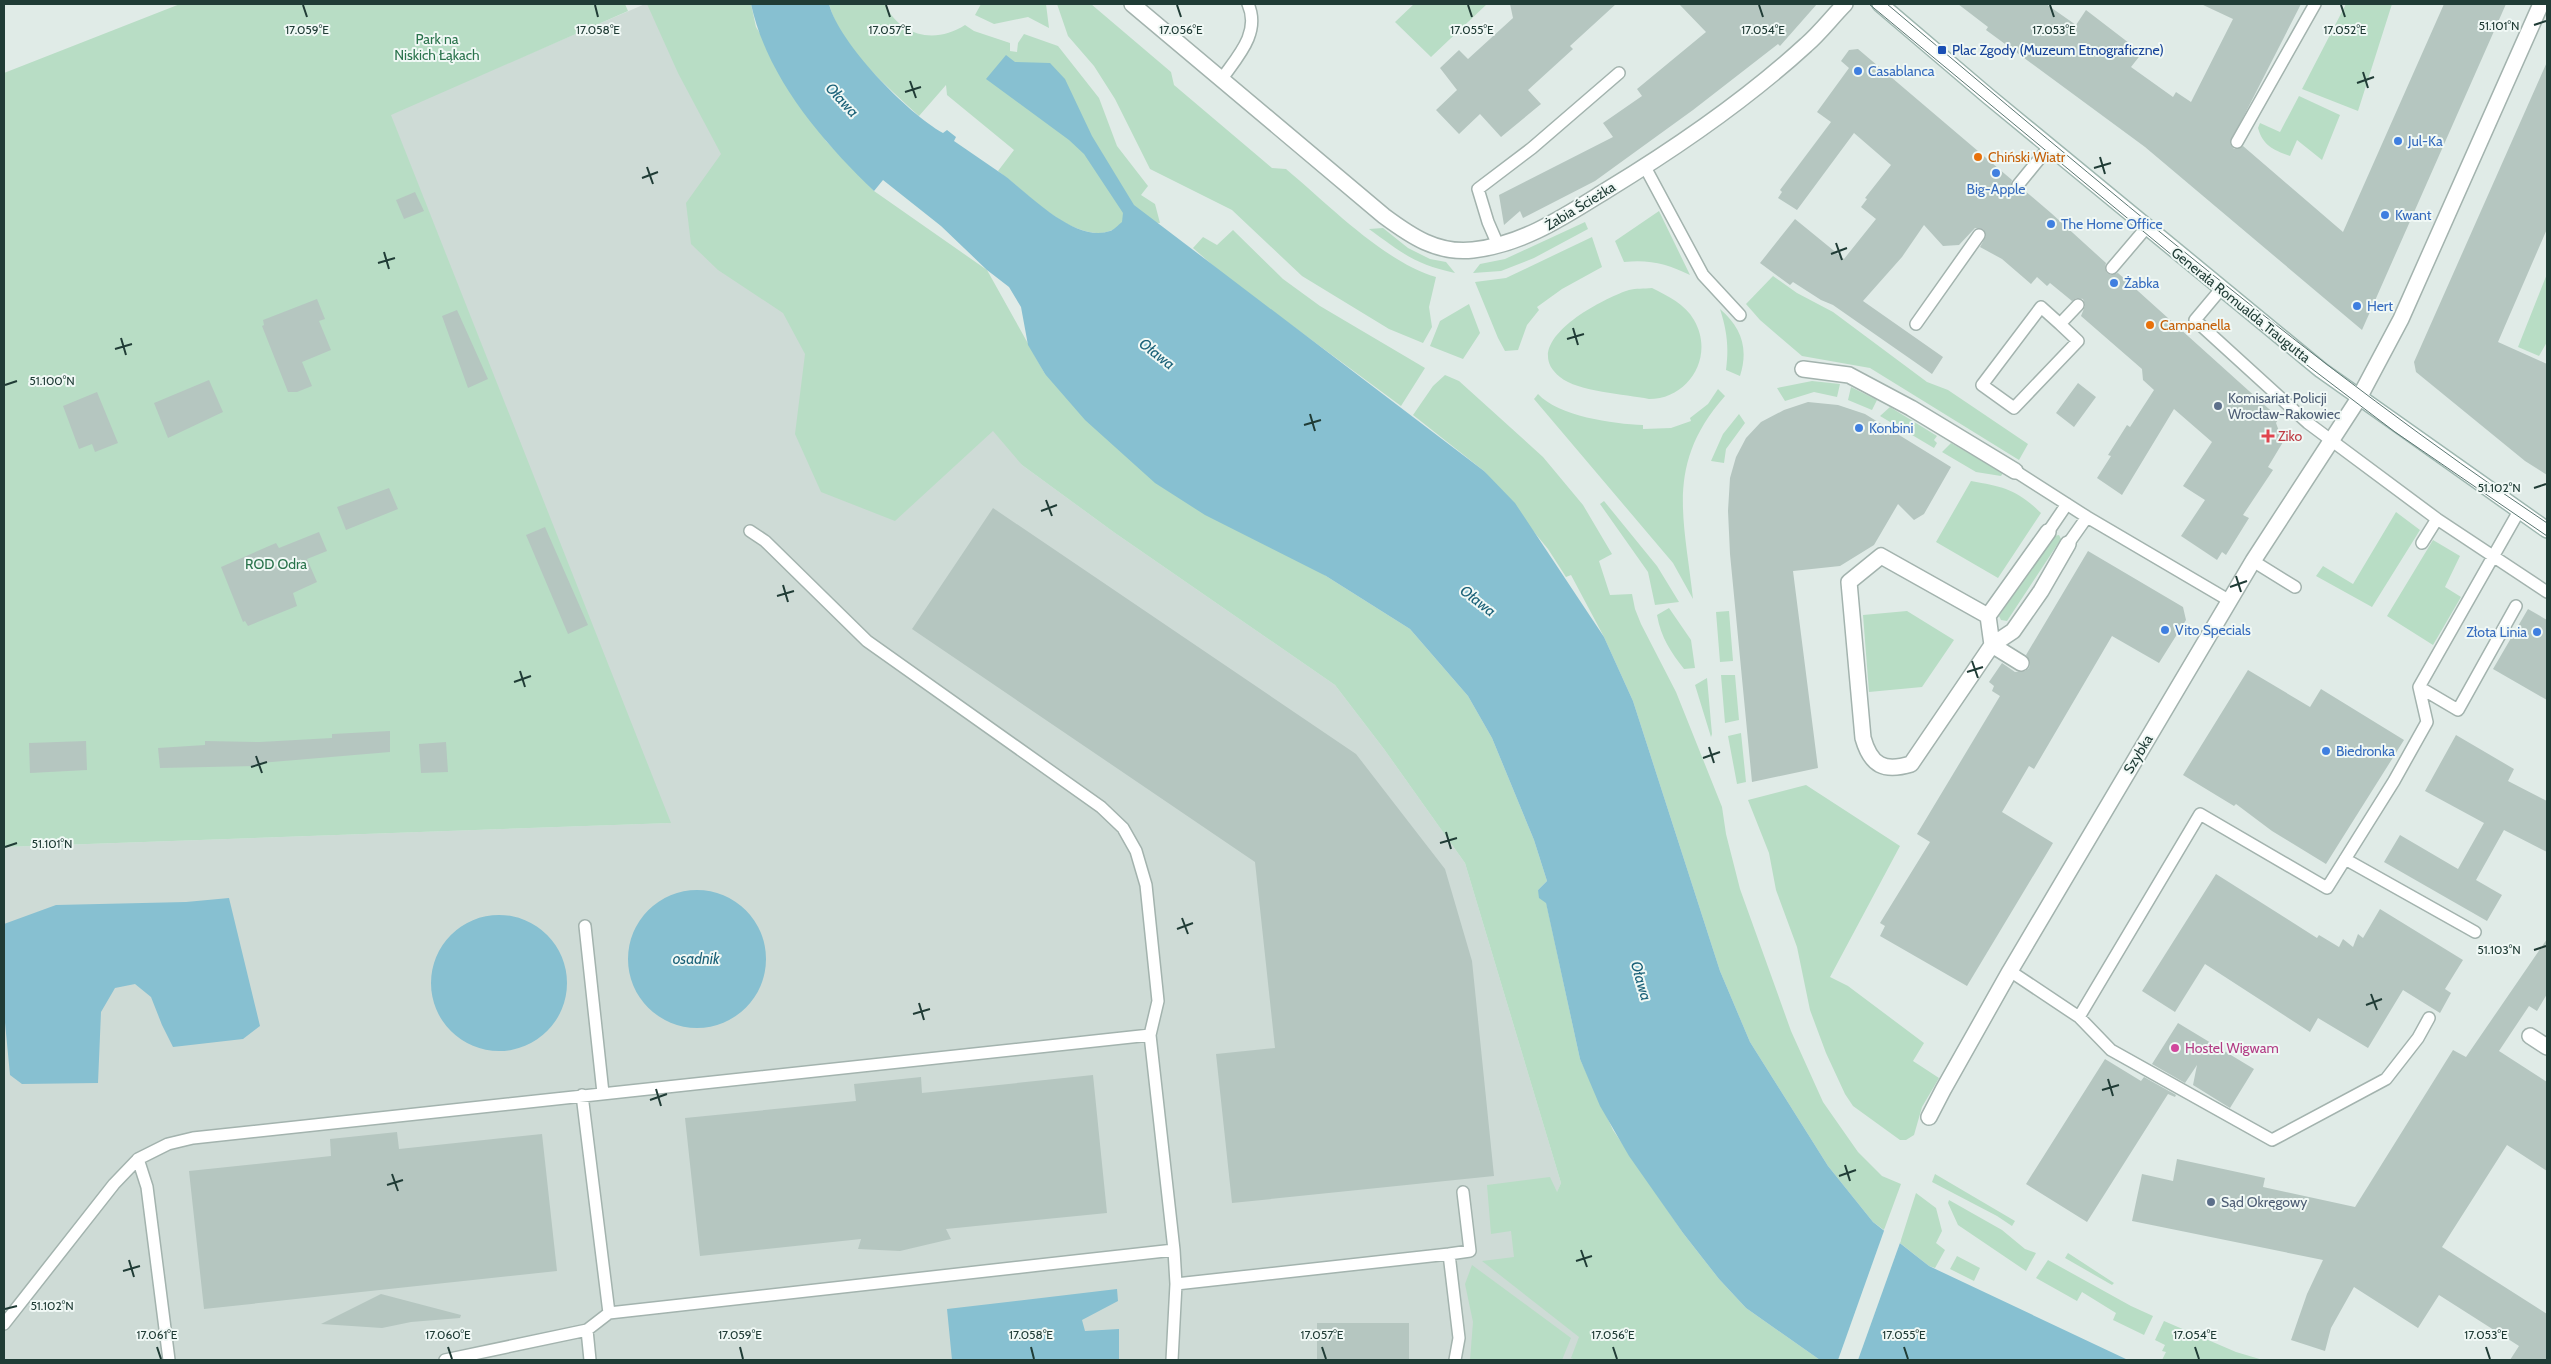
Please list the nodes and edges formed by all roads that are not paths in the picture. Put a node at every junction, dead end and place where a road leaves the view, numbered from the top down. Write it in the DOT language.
graph roads {
  1 [pos="1132,4"];
  2 [pos="1248,4"];
  3 [pos="1845,4"];
  4 [pos="1880,4"];
  5 [pos="2315,4"];
  6 [pos="2540,4"];
  7 [pos="1619,73"];
  8 [pos="1221,80"];
  9 [pos="2237,142"];
  10 [pos="2049,147"];
  11 [pos="1644,167"];
  12 [pos="2018,185"];
  13 [pos="2146,228"];
  14 [pos="1979,235"];
  15 [pos="1498,244"];
  16 [pos="2112,268"];
  17 [pos="2221,289"];
  18 [pos="2078,306"];
  19 [pos="1740,315"];
  20 [pos="1916,324"];
  21 [pos="2060,324"];
  22 [pos="1803,369"];
  23 [pos="2359,398"];
  24 [pos="2330,439"];
  25 [pos="2015,471"];
  26 [pos="2067,504"];
  27 [pos="2520,511"];
  28 [pos="2086,517"];
  29 [pos="2437,519"];
  30 [pos="2545,525"];
  31 [pos="750,531"];
  32 [pos="2048,532"];
  33 [pos="2422,543"];
  34 [pos="2068,544"];
  35 [pos="2492,557"];
  36 [pos="2253,560"];
  37 [pos="2295,587"];
  38 [pos="2547,592"];
  39 [pos="2230,601"];
  40 [pos="2516,606"];
  41 [pos="1988,616"];
  42 [pos="1992,645"];
  43 [pos="2021,663"];
  44 [pos="2419,686"];
  45 [pos="2345,859"];
  46 [pos="584,926"];
  47 [pos="2475,932"];
  48 [pos="2010,971"];
  49 [pos="2079,1017"];
  50 [pos="2429,1018"];
  51 [pos="1150,1036"];
  52 [pos="2530,1036"];
  53 [pos="2547,1047"];
  54 [pos="603,1093"];
  55 [pos="582,1095"];
  56 [pos="1930,1117"];
  57 [pos="138,1160"];
  58 [pos="1463,1192"];
  59 [pos="1174,1250"];
  60 [pos="1449,1254"];
  61 [pos="1176,1284"];
  62 [pos="609,1313"];
  63 [pos="4,1324"];
  64 [pos="587,1330"];
  65 [pos="169,1360"];
  66 [pos="445,1360"];
  67 [pos="590,1360"];
  68 [pos="1172,1360"];
  69 [pos="1455,1360"];
  1 -- 8 [label="street, Żabia Ścieżka"];
  2 -- 8 [label="lane"];
  3 -- 11 [label="street, Żabia Ścieżka"];
  4 -- 10 [label="street, Generała Romualda Traugutta"];
  5 -- 9 [label="lane"];
  6 -- 23 [label="street, Szybka"];
  7 -- 15 [label="lane"];
  8 -- 15 [label="street, Żabia Ścieżka"];
  10 -- 12 [label="lane"];
  10 -- 13 [label="street, Generała Romualda Traugutta"];
  11 -- 15 [label="street, Żabia Ścieżka"];
  11 -- 19 [label="lane"];
  13 -- 16 [label="lane"];
  13 -- 17 [label="street, Generała Romualda Traugutta"];
  14 -- 20 [label="lane"];
  17 -- 23 [label="street, Generała Romualda Traugutta"];
  17 -- 24 [label="lane"];
  18 -- 21 [label="lane"];
  21 -- 21 [label="lane"];
  22 -- 25 [label="street"];
  23 -- 24 [label="street, Szybka"];
  23 -- 27 [label="street, Generała Romualda Traugutta"];
  24 -- 29 [label="lane"];
  24 -- 36 [label="street, Szybka"];
  25 -- 26 [label="lane"];
  26 -- 28 [label="lane"];
  26 -- 32 [label="lane"];
  27 -- 30 [label="street, Generała Romualda Traugutta"];
  27 -- 35 [label="lane"];
  28 -- 34 [label="lane"];
  28 -- 39 [label="lane"];
  29 -- 33 [label="lane"];
  29 -- 35 [label="lane"];
  31 -- 51 [label="lane"];
  32 -- 41 [label="street"];
  34 -- 42 [label="street"];
  35 -- 38 [label="lane"];
  35 -- 44 [label="lane"];
  36 -- 37 [label="lane"];
  36 -- 39 [label="street, Szybka"];
  39 -- 48 [label="street, Szybka"];
  40 -- 44 [label="lane"];
  41 -- 42 [label="street"];
  41 -- 42 [label="street"];
  42 -- 43 [label="street"];
  44 -- 45 [label="lane"];
  45 -- 47 [label="lane"];
  45 -- 49 [label="lane"];
  46 -- 54 [label="lane"];
  48 -- 49 [label="lane"];
  48 -- 56 [label="street, Szybka"];
  49 -- 50 [label="lane"];
  51 -- 54 [label="lane"];
  51 -- 59 [label="lane"];
  52 -- 53 [label="street"];
  54 -- 55 [label="lane"];
  55 -- 57 [label="lane"];
  55 -- 62 [label="lane"];
  57 -- 63 [label="lane"];
  57 -- 65 [label="lane"];
  58 -- 60 [label="lane"];
  59 -- 61 [label="lane"];
  59 -- 62 [label="lane"];
  60 -- 61 [label="lane"];
  60 -- 69 [label="lane"];
  61 -- 68 [label="lane"];
  62 -- 64 [label="lane"];
  64 -- 66 [label="lane"];
  64 -- 67 [label="lane"];
}
